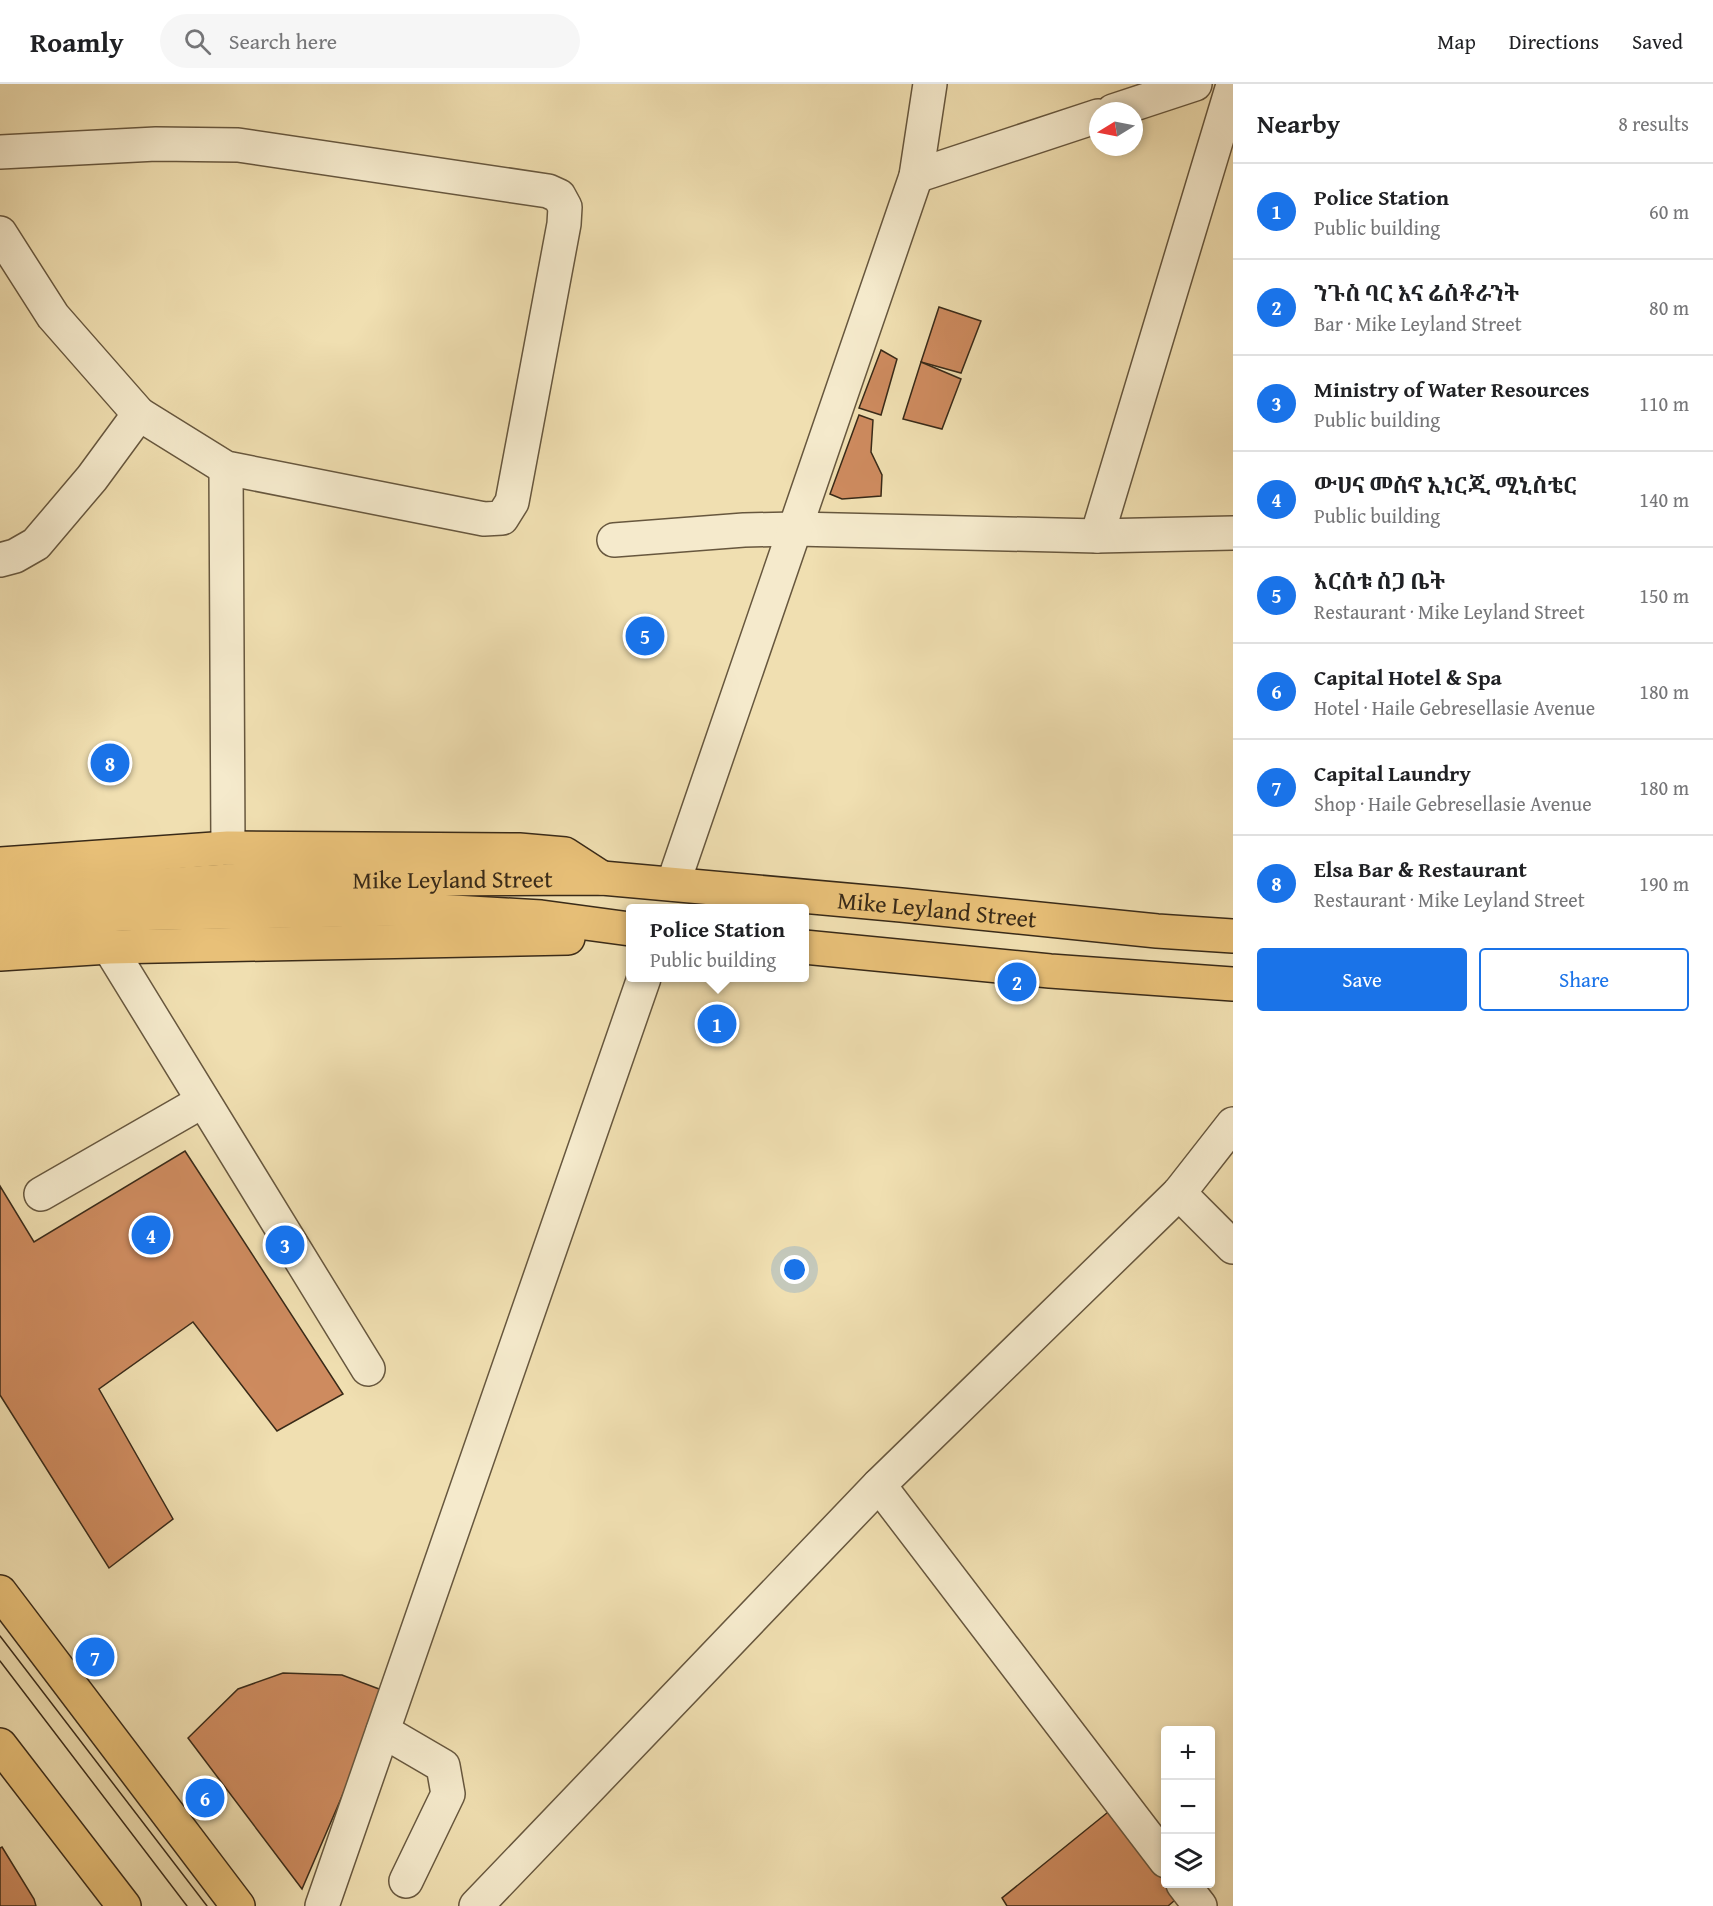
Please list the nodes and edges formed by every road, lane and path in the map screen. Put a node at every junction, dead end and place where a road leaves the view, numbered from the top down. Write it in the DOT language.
graph roads {
  1 [pos="930,84"];
  2 [pos="1196,84"];
  3 [pos="1233,85"];
  4 [pos="1141,102"];
  5 [pos="1089,119"];
  6 [pos="0,152"];
  7 [pos="916,176"];
  8 [pos="0,233"];
  9 [pos="139,414"];
  10 [pos="226,468"];
  11 [pos="796,528"];
  12 [pos="1233,533"];
  13 [pos="1097,536"];
  14 [pos="614,540"];
  15 [pos="0,560"];
  16 [pos="228,848"];
  17 [pos="0,864"];
  18 [pos="602,878"];
  19 [pos="672,884"];
  20 [pos="0,895"];
  21 [pos="0,923"];
  22 [pos="621,928"];
  23 [pos="1157,932"];
  24 [pos="1233,936"];
  25 [pos="109,947"];
  26 [pos="809,947"];
  27 [pos="0,954"];
  28 [pos="1154,979"];
  29 [pos="643,982"];
  30 [pos="1233,984"];
  31 [pos="203,1101"];
  32 [pos="1233,1124"];
  33 [pos="1179,1193"];
  34 [pos="41,1194"];
  35 [pos="1233,1247"];
  36 [pos="368,1369"];
  37 [pos="879,1485"];
  38 [pos="0,1592"];
  39 [pos="383,1731"];
  40 [pos="0,1745"];
  41 [pos="1161,1854"];
  42 [pos="405,1881"];
  43 [pos="1186,1888"];
  44 [pos="124,1906"];
  45 [pos="238,1906"];
  46 [pos="322,1906"];
  47 [pos="476,1906"];
  48 [pos="1200,1906"];
  1 -- 7 [label="street"];
  2 -- 4 [label="street"];
  3 -- 13 [label="street"];
  5 -- 7 [label="street"];
  6 -- 10 [label="street"];
  7 -- 11 [label="street"];
  8 -- 9 [label="street"];
  9 -- 10 [label="street"];
  9 -- 15 [label="street"];
  10 -- 16 [label="street"];
  11 -- 13 [label="street"];
  11 -- 14 [label="street"];
  11 -- 19 [label="street"];
  12 -- 13 [label="street"];
  16 -- 17 [label="main road"];
  16 -- 18 [label="main road"];
  18 -- 19 [label="main road, Mike Leyland Street"];
  18 -- 20 [label="main road, Mike Leyland Street"];
  19 -- 23 [label="main road, Mike Leyland Street"];
  21 -- 22 [label="main road, Mike Leyland Street"];
  22 -- 25 [label="main road"];
  23 -- 24 [label="main road, Mike Leyland Street"];
  23 -- 28 [label="main road"];
  25 -- 27 [label="main road"];
  25 -- 31 [label="street"];
  26 -- 28 [label="main road, Mike Leyland Street"];
  28 -- 30 [label="main road, Mike Leyland Street"];
  29 -- 39 [label="street"];
  31 -- 34 [label="street"];
  31 -- 36 [label="street"];
  32 -- 33 [label="street"];
  33 -- 35 [label="street"];
  33 -- 37 [label="street"];
  37 -- 41 [label="street"];
  37 -- 47 [label="street"];
  38 -- 45 [label="main road"];
  39 -- 42 [label="street"];
  39 -- 46 [label="street"];
  40 -- 44 [label="main road"];
  43 -- 48 [label="street"];
}
